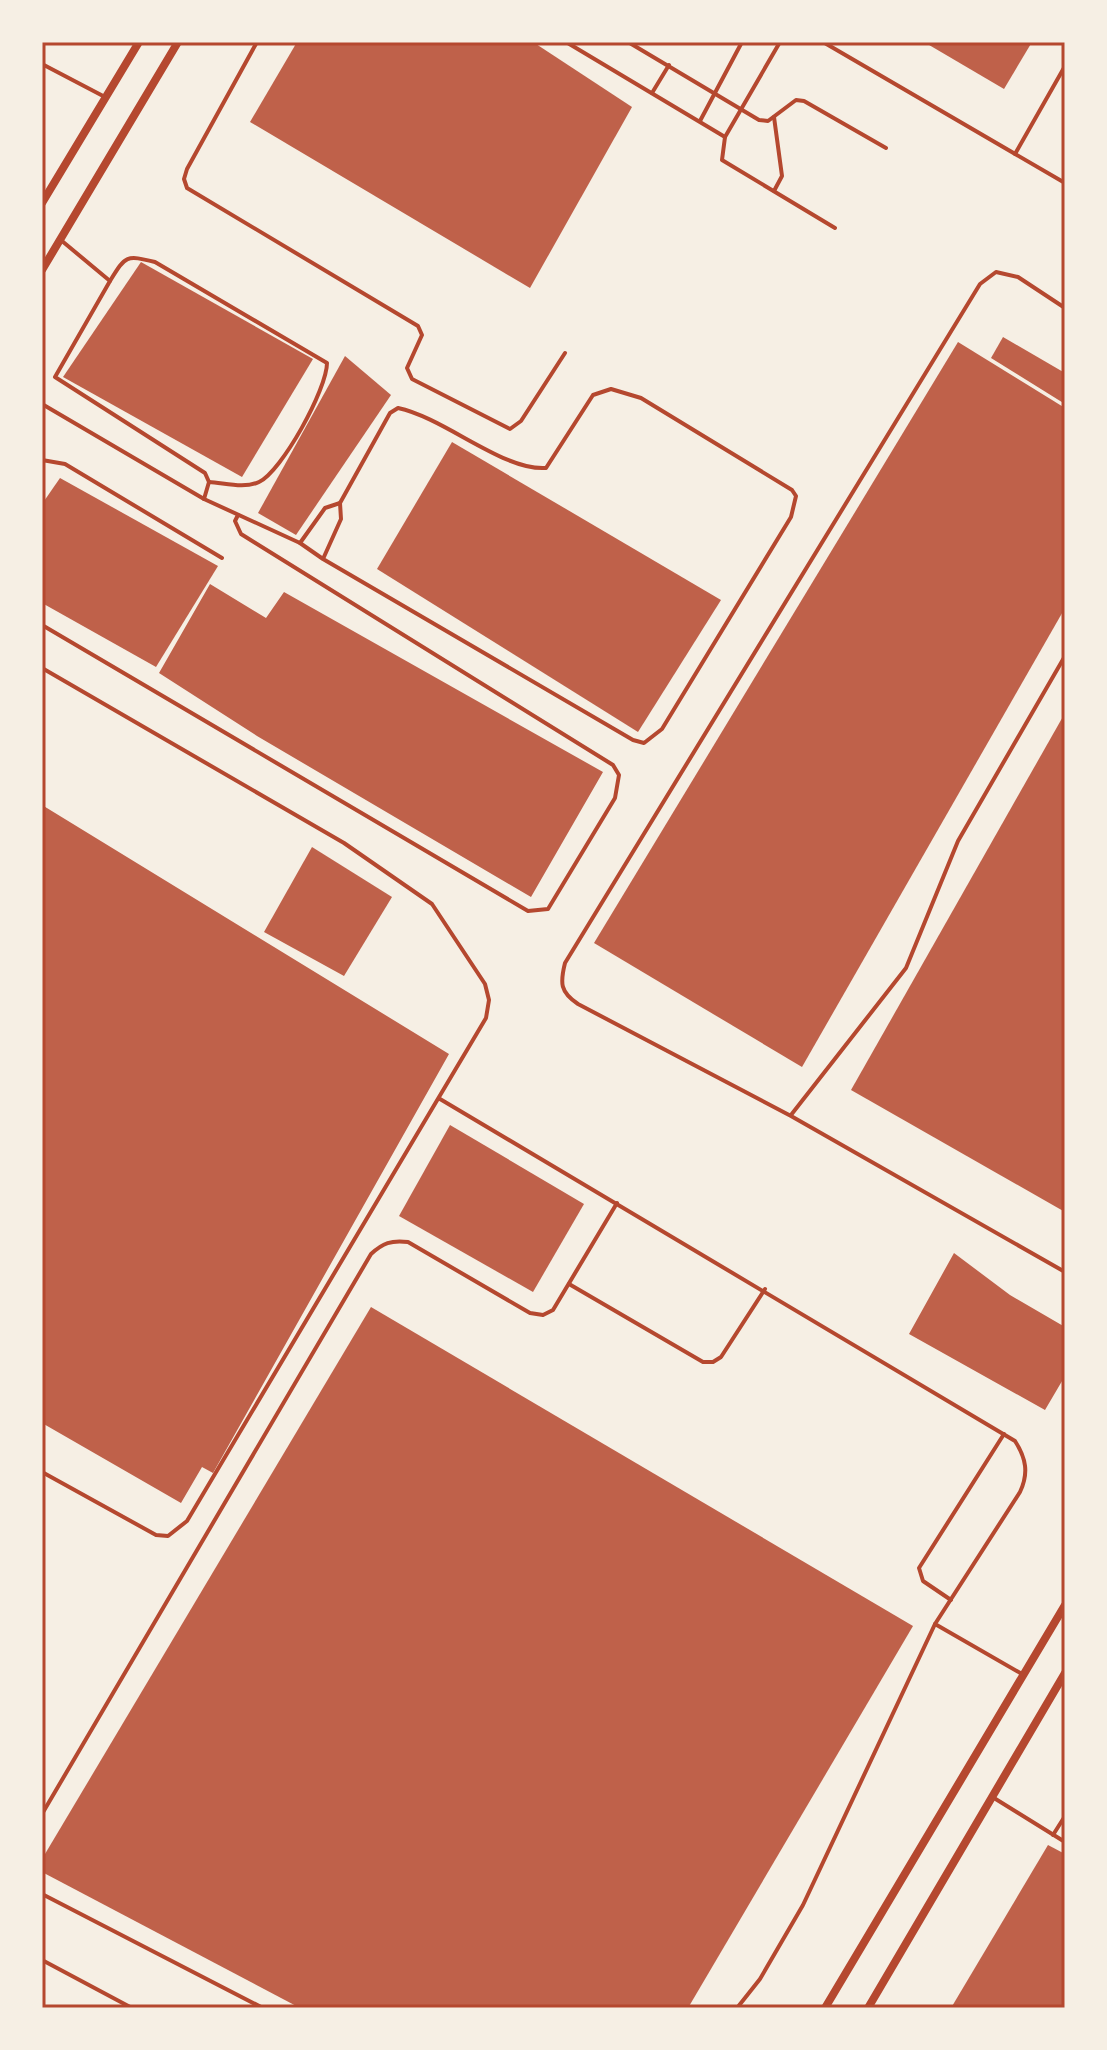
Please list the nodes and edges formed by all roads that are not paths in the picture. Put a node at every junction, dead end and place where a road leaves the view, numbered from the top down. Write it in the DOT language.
graph roads {
  1 [pos="139,42"];
  2 [pos="178,42"];
  3 [pos="257,42"];
  4 [pos="566,42"];
  5 [pos="628,42"];
  6 [pos="742,42"];
  7 [pos="780,42"];
  8 [pos="823,42"];
  9 [pos="42,64"];
  10 [pos="669,65"];
  11 [pos="1065,66"];
  12 [pos="716,92"];
  13 [pos="652,93"];
  14 [pos="105,97"];
  15 [pos="743,108"];
  16 [pos="774,117"];
  17 [pos="700,121"];
  18 [pos="725,137"];
  19 [pos="886,148"];
  20 [pos="1015,154"];
  21 [pos="1065,183"];
  22 [pos="774,191"];
  23 [pos="42,203"];
  24 [pos="835,228"];
  25 [pos="60,240"];
  26 [pos="42,270"];
  27 [pos="110,281"];
  28 [pos="1065,308"];
  29 [pos="565,353"];
  30 [pos="42,404"];
  31 [pos="42,460"];
  32 [pos="209,482"];
  33 [pos="204,499"];
  34 [pos="340,503"];
  35 [pos="238,514"];
  36 [pos="300,543"];
  37 [pos="222,558"];
  38 [pos="323,559"];
  39 [pos="42,625"];
  40 [pos="1065,656"];
  41 [pos="42,668"];
  42 [pos="439,1098"];
  43 [pos="791,1116"];
  44 [pos="617,1203"];
  45 [pos="1065,1272"];
  46 [pos="569,1284"];
  47 [pos="765,1289"];
  48 [pos="1004,1434"];
  49 [pos="42,1472"];
  50 [pos="951,1600"];
  51 [pos="1065,1605"];
  52 [pos="935,1624"];
  53 [pos="1065,1673"];
  54 [pos="1022,1674"];
  55 [pos="991,1797"];
  56 [pos="42,1814"];
  57 [pos="1065,1816"];
  58 [pos="1053,1835"];
  59 [pos="1065,1842"];
  60 [pos="42,1894"];
  61 [pos="42,1960"];
  62 [pos="132,2008"];
  63 [pos="263,2008"];
  64 [pos="737,2008"];
  65 [pos="825,2008"];
  66 [pos="868,2008"];
  1 -- 14 [label="street"];
  2 -- 25 [label="street"];
  3 -- 29 [label="lane"];
  4 -- 13 [label="lane"];
  5 -- 10 [label="lane"];
  6 -- 12 [label="lane"];
  7 -- 15 [label="lane"];
  8 -- 20 [label="lane"];
  9 -- 14 [label="lane"];
  10 -- 12 [label="lane"];
  10 -- 13 [label="lane"];
  11 -- 20 [label="lane"];
  12 -- 15 [label="lane"];
  12 -- 17 [label="lane"];
  13 -- 17 [label="lane"];
  14 -- 23 [label="street"];
  15 -- 16 [label="lane"];
  15 -- 18 [label="lane"];
  16 -- 19 [label="lane"];
  16 -- 22 [label="lane"];
  17 -- 18 [label="lane"];
  18 -- 22 [label="lane"];
  20 -- 21 [label="lane"];
  22 -- 24 [label="lane"];
  25 -- 26 [label="street"];
  25 -- 27 [label="lane"];
  27 -- 32 [label="lane"];
  27 -- 32 [label="lane"];
  28 -- 43 [label="lane"];
  30 -- 33 [label="lane"];
  31 -- 37 [label="lane"];
  32 -- 33 [label="lane"];
  33 -- 35 [label="lane"];
  34 -- 36 [label="lane"];
  34 -- 38 [label="lane"];
  34 -- 38 [label="lane"];
  35 -- 36 [label="lane"];
  35 -- 39 [label="lane"];
  36 -- 38 [label="lane"];
  40 -- 43 [label="lane"];
  41 -- 42 [label="lane"];
  42 -- 44 [label="lane"];
  42 -- 49 [label="lane"];
  43 -- 45 [label="lane"];
  44 -- 46 [label="lane"];
  44 -- 47 [label="lane"];
  46 -- 47 [label="lane"];
  46 -- 56 [label="lane"];
  47 -- 48 [label="lane"];
  48 -- 50 [label="lane"];
  48 -- 50 [label="lane"];
  50 -- 52 [label="lane"];
  51 -- 54 [label="street"];
  52 -- 54 [label="lane"];
  52 -- 64 [label="lane"];
  53 -- 55 [label="street"];
  54 -- 65 [label="street"];
  55 -- 58 [label="lane"];
  55 -- 66 [label="street"];
  57 -- 58 [label="lane"];
  58 -- 59 [label="lane"];
  60 -- 63 [label="lane"];
  61 -- 62 [label="lane"];
}
